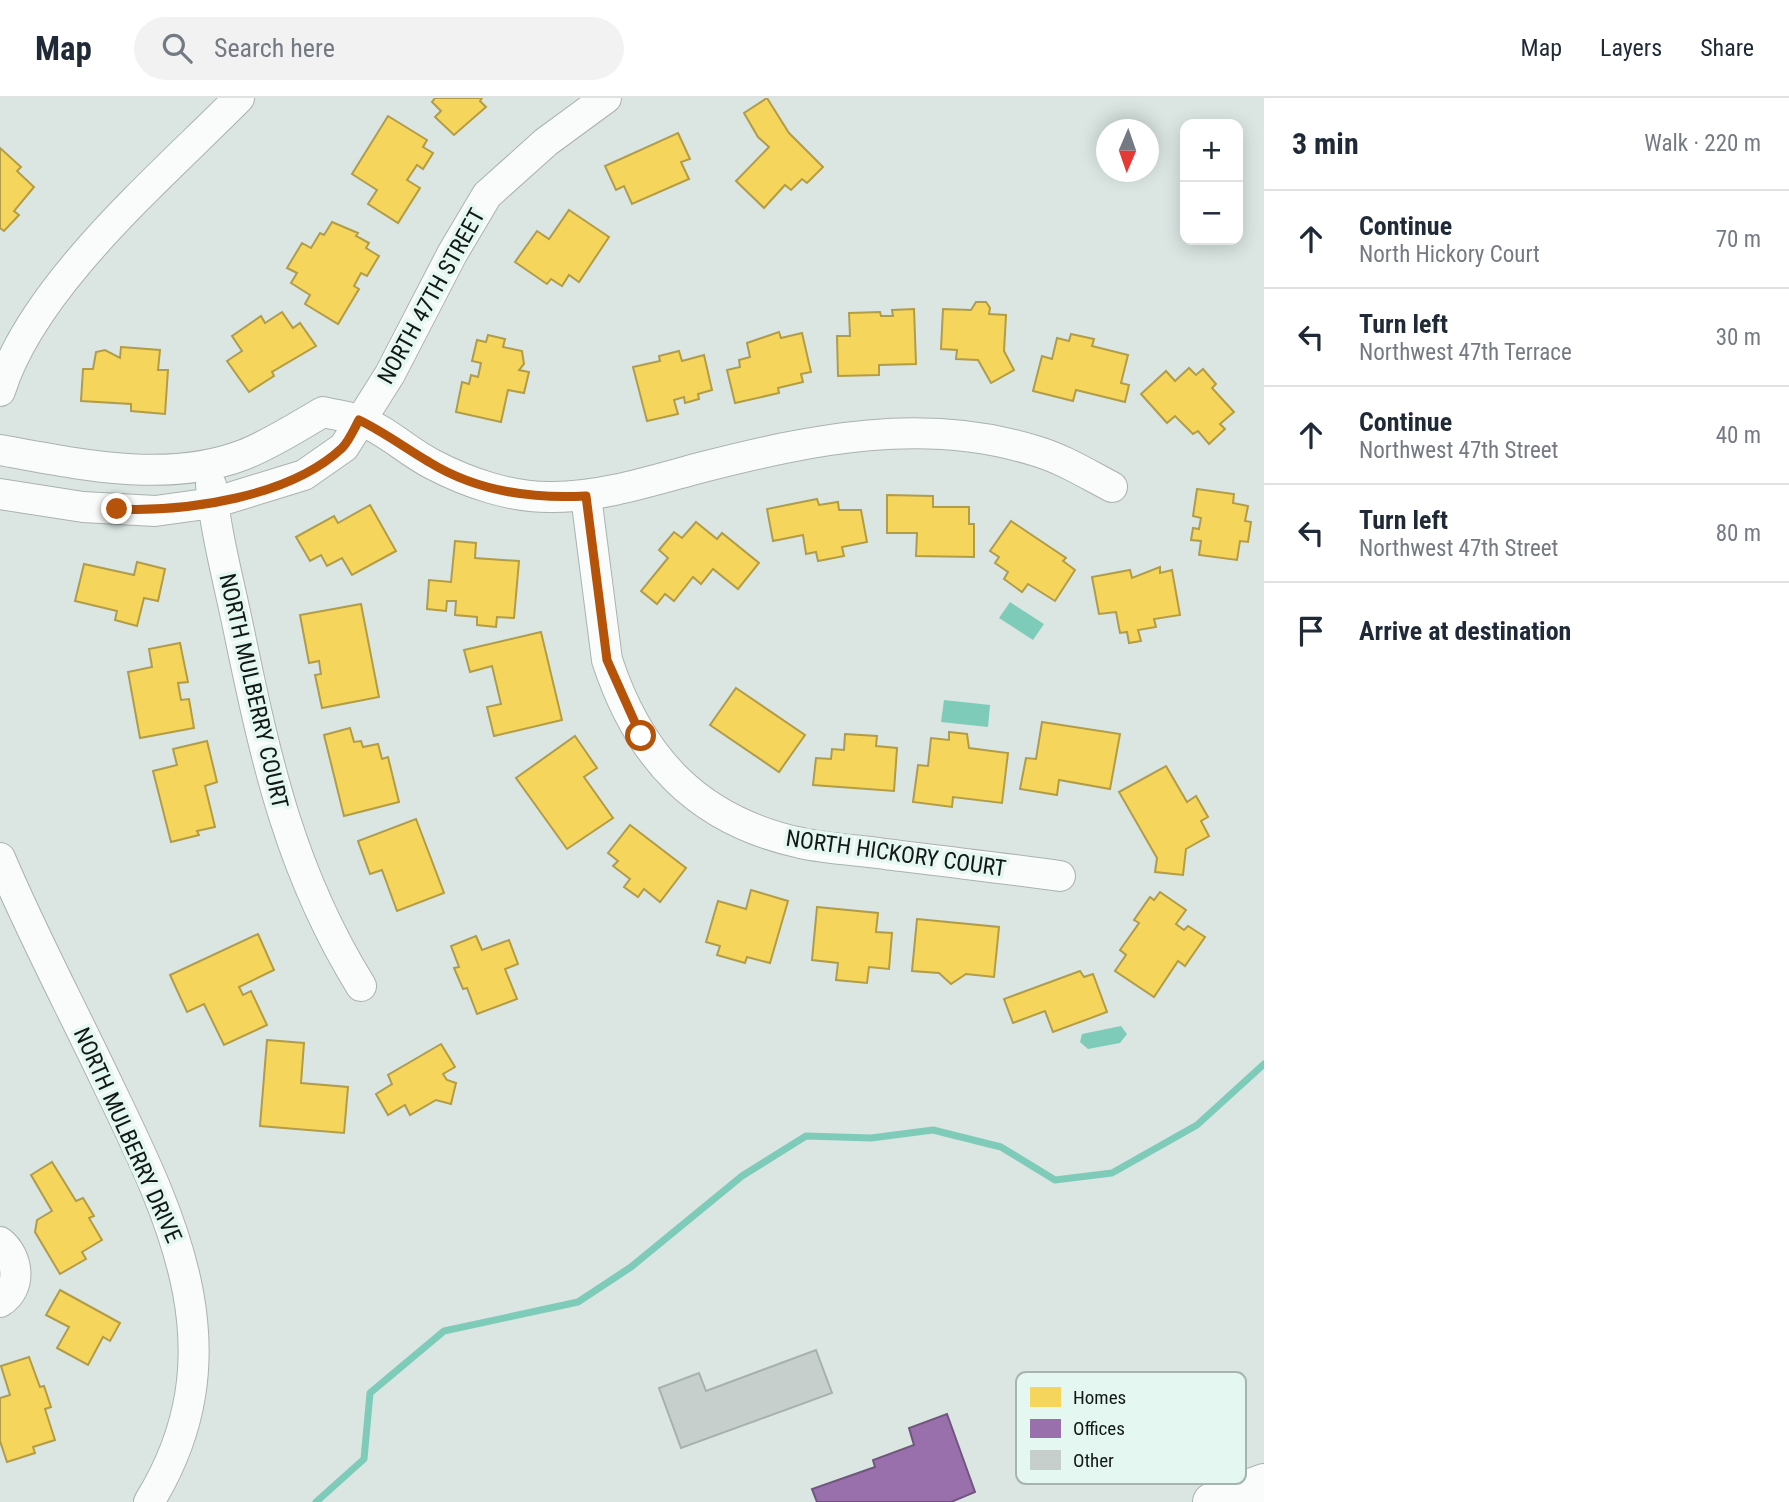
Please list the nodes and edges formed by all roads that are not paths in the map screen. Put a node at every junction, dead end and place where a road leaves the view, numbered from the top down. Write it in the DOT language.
graph roads {
  1 [pos="239,98"];
  2 [pos="606,98"];
  3 [pos="0,391"];
  4 [pos="359,420"];
  5 [pos="0,450"];
  6 [pos="209,463"];
  7 [pos="1112,487"];
  8 [pos="0,494"];
  9 [pos="586,496"];
  10 [pos="213,503"];
  11 [pos="0,858"];
  12 [pos="1060,876"];
  13 [pos="361,986"];
  14 [pos="0,1242"];
  15 [pos="0,1302"];
  16 [pos="1264,1483"];
  17 [pos="149,1502"];
  18 [pos="1212,1502"];
  1 -- 3 [label="street"];
  2 -- 4 [label="street, NORTH 47TH STREET"];
  4 -- 6 [label="street"];
  4 -- 9 [label="street"];
  4 -- 10 [label="street, NORTH 47TH STREET"];
  5 -- 6 [label="street"];
  6 -- 10 [label="street, NORTH MULBERRY COURT"];
  7 -- 9 [label="street"];
  8 -- 10 [label="street, NORTH 47TH STREET"];
  9 -- 12 [label="street, NORTH HICKORY COURT"];
  10 -- 13 [label="street, NORTH MULBERRY COURT"];
  11 -- 17 [label="street, NORTH MULBERRY DRIVE"];
  14 -- 15 [label="street"];
  16 -- 18 [label="main road"];
}
